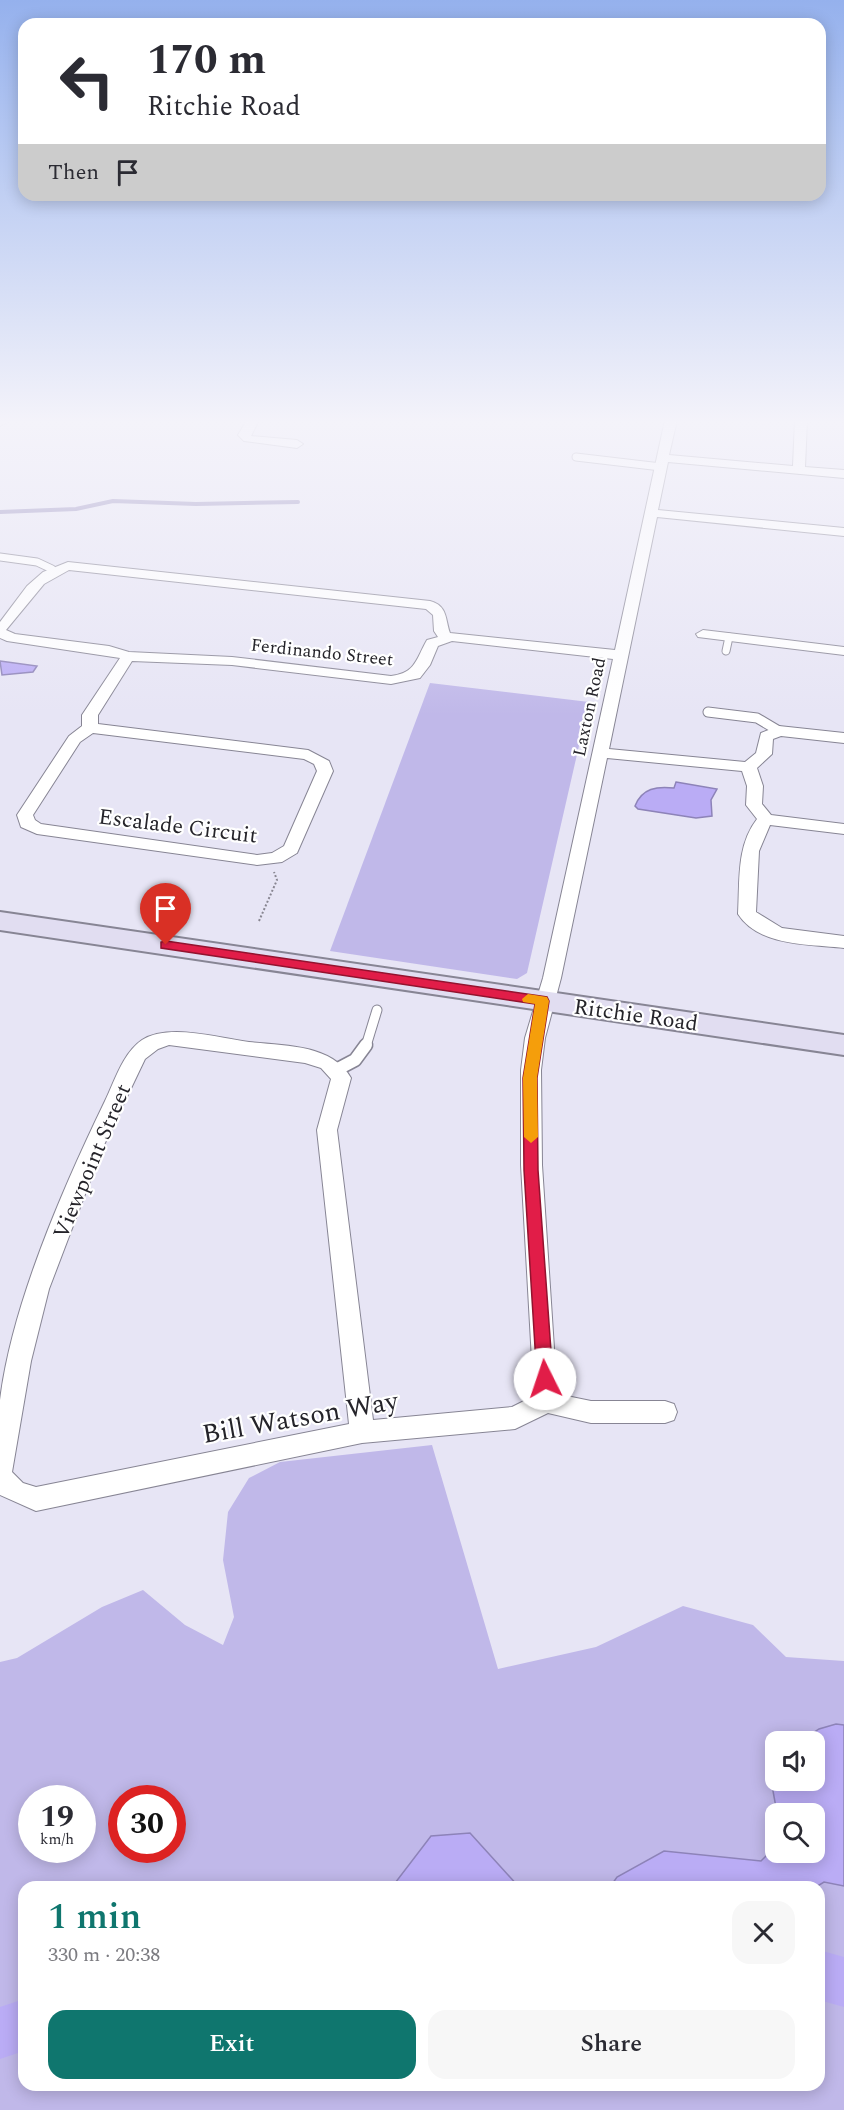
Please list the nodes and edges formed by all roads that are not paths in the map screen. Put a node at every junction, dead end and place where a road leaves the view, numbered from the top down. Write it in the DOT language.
graph roads {
  1 [pos="650,518"];
  2 [pos="707,518"];
  3 [pos="844,532"];
  4 [pos="0,557"];
  5 [pos="52,569"];
  6 [pos="0,628"];
  7 [pos="0,633"];
  8 [pos="704,634"];
  9 [pos="446,638"];
  10 [pos="844,651"];
  11 [pos="620,655"];
  12 [pos="128,656"];
  13 [pos="708,712"];
  14 [pos="90,728"];
  15 [pos="779,731"];
  16 [pos="844,738"];
  17 [pos="599,753"];
  18 [pos="749,767"];
  19 [pos="766,819"];
  20 [pos="844,829"];
  21 [pos="0,921"];
  22 [pos="844,942"];
  23 [pos="543,1001"];
  24 [pos="377,1010"];
  25 [pos="844,1045"];
  26 [pos="336,1070"];
  27 [pos="546,1402"];
  28 [pos="665,1412"];
  29 [pos="362,1432"];
  30 [pos="0,1472"];
  31 [pos="17,1494"];
  1 -- 11 [label="street, Laxton Road"];
  2 -- 3 [label="street"];
  4 -- 5 [label="lane"];
  5 -- 6 [label="street"];
  5 -- 9 [label="street"];
  7 -- 12 [label="street, Ferdinando Street"];
  8 -- 10 [label="street"];
  9 -- 11 [label="street"];
  9 -- 12 [label="street, Ferdinando Street"];
  11 -- 17 [label="street, Laxton Road"];
  12 -- 14 [label="street, Escalade Circuit"];
  13 -- 15 [label="lane"];
  14 -- 14 [label="street, Escalade Circuit"];
  15 -- 16 [label="street"];
  15 -- 18 [label="street"];
  17 -- 18 [label="street"];
  17 -- 23 [label="street, Laxton Road"];
  18 -- 19 [label="street"];
  19 -- 20 [label="street"];
  19 -- 22 [label="street"];
  21 -- 23 [label="street, Ritchie Road"];
  23 -- 25 [label="street, Ritchie Road"];
  23 -- 27 [label="street, Laxton Road"];
  24 -- 26 [label="lane"];
  26 -- 29 [label="street"];
  26 -- 30 [label="street, Viewpoint Street"];
  27 -- 28 [label="street"];
  27 -- 29 [label="street, Bill Watson Way"];
  29 -- 31 [label="street, Bill Watson Way"];
  30 -- 31 [label="street, Viewpoint Street"];
}
